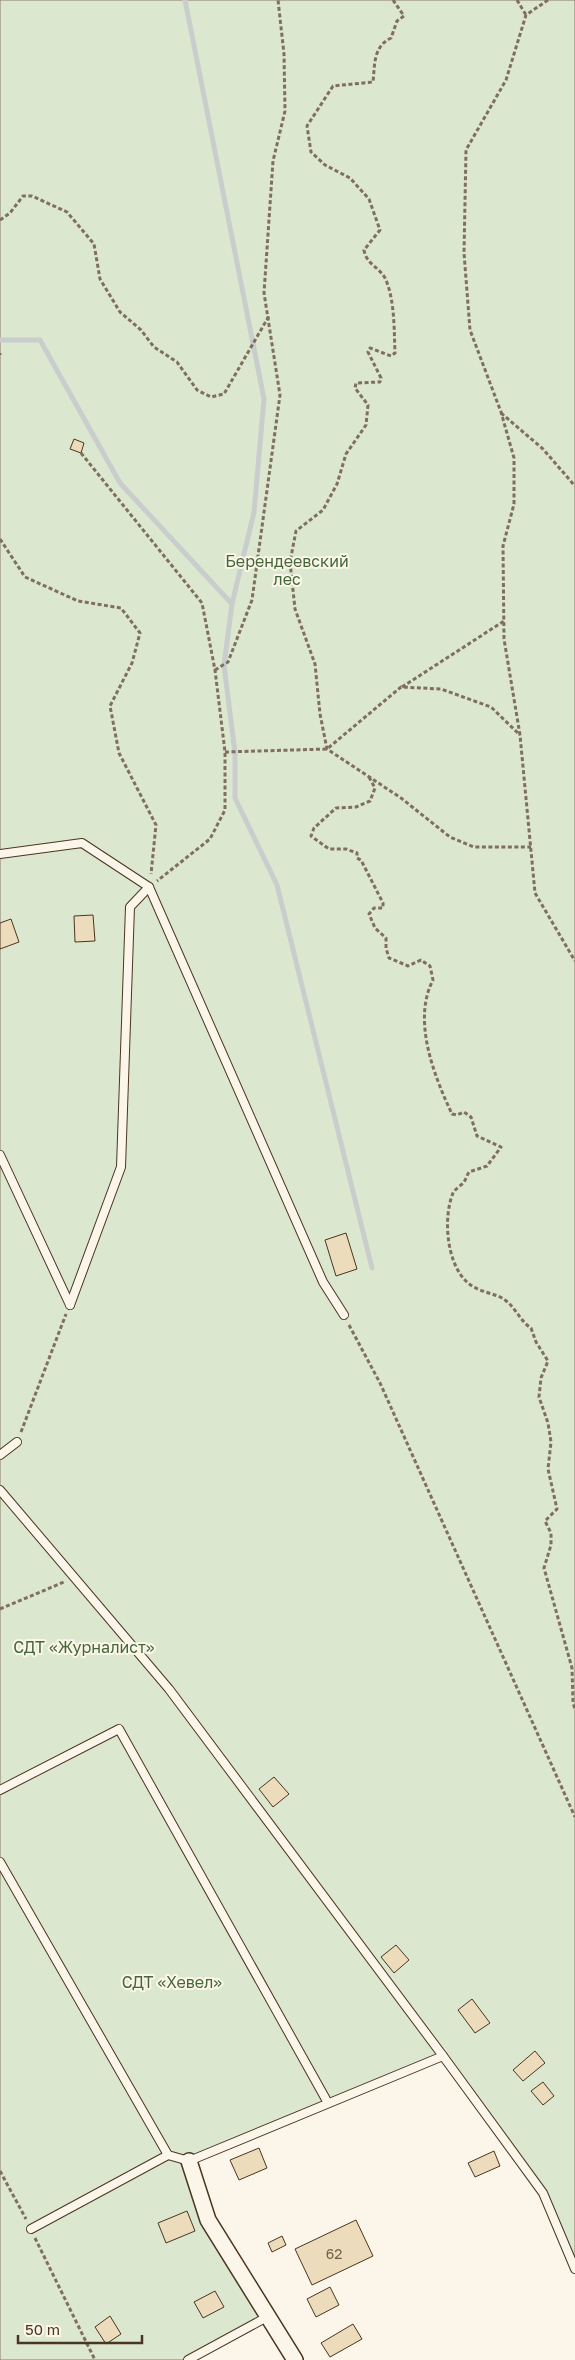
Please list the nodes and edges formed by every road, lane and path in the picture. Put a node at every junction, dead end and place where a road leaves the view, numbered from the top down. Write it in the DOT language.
graph roads {
  1 [pos="278,0"];
  2 [pos="394,0"];
  3 [pos="517,0"];
  4 [pos="548,0"];
  5 [pos="526,15"];
  6 [pos="0,220"];
  7 [pos="269,316"];
  8 [pos="500,412"];
  9 [pos="81,453"];
  10 [pos="575,486"];
  11 [pos="0,539"];
  12 [pos="504,621"];
  13 [pos="215,670"];
  14 [pos="401,687"];
  15 [pos="520,735"];
  16 [pos="327,749"];
  17 [pos="225,752"];
  18 [pos="368,777"];
  19 [pos="531,847"];
  20 [pos="0,854"];
  21 [pos="149,887"];
  22 [pos="575,960"];
  23 [pos="0,1155"];
  24 [pos="70,1305"];
  25 [pos="344,1316"];
  26 [pos="17,1442"];
  27 [pos="0,1455"];
  28 [pos="0,1490"];
  29 [pos="74,1578"];
  30 [pos="0,1608"];
  31 [pos="575,1710"];
  32 [pos="0,1790"];
  33 [pos="575,1815"];
  34 [pos="0,1862"];
  35 [pos="443,2056"];
  36 [pos="328,2103"];
  37 [pos="168,2155"];
  38 [pos="190,2161"];
  39 [pos="0,2171"];
  40 [pos="31,2229"];
  41 [pos="575,2269"];
  42 [pos="267,2317"];
  43 [pos="95,2360"];
  44 [pos="188,2360"];
  45 [pos="295,2360"];
  1 -- 7 [label="path"];
  2 -- 16 [label="path"];
  3 -- 5 [label="path"];
  4 -- 5 [label="path"];
  5 -- 8 [label="path"];
  6 -- 7 [label="path"];
  7 -- 13 [label="path"];
  8 -- 10 [label="path"];
  8 -- 12 [label="path"];
  9 -- 13 [label="path"];
  11 -- 21 [label="path"];
  12 -- 14 [label="path"];
  12 -- 15 [label="path"];
  13 -- 17 [label="path"];
  14 -- 15 [label="path"];
  14 -- 16 [label="path"];
  15 -- 19 [label="path"];
  16 -- 17 [label="path"];
  16 -- 18 [label="path"];
  17 -- 21 [label="path"];
  18 -- 19 [label="path"];
  18 -- 31 [label="path"];
  19 -- 22 [label="path"];
  20 -- 21 [label="lane"];
  21 -- 24 [label="lane"];
  21 -- 25 [label="lane"];
  23 -- 24 [label="lane"];
  24 -- 26 [label="path"];
  25 -- 33 [label="path"];
  26 -- 27 [label="lane"];
  28 -- 29 [label="lane"];
  29 -- 30 [label="path"];
  29 -- 35 [label="lane"];
  32 -- 36 [label="lane"];
  34 -- 37 [label="lane"];
  35 -- 36 [label="lane"];
  35 -- 41 [label="lane"];
  36 -- 38 [label="lane"];
  37 -- 38 [label="lane"];
  37 -- 40 [label="lane"];
  38 -- 42 [label="street"];
  39 -- 40 [label="path"];
  40 -- 43 [label="path"];
  42 -- 44 [label="lane"];
  42 -- 45 [label="street"];
}
